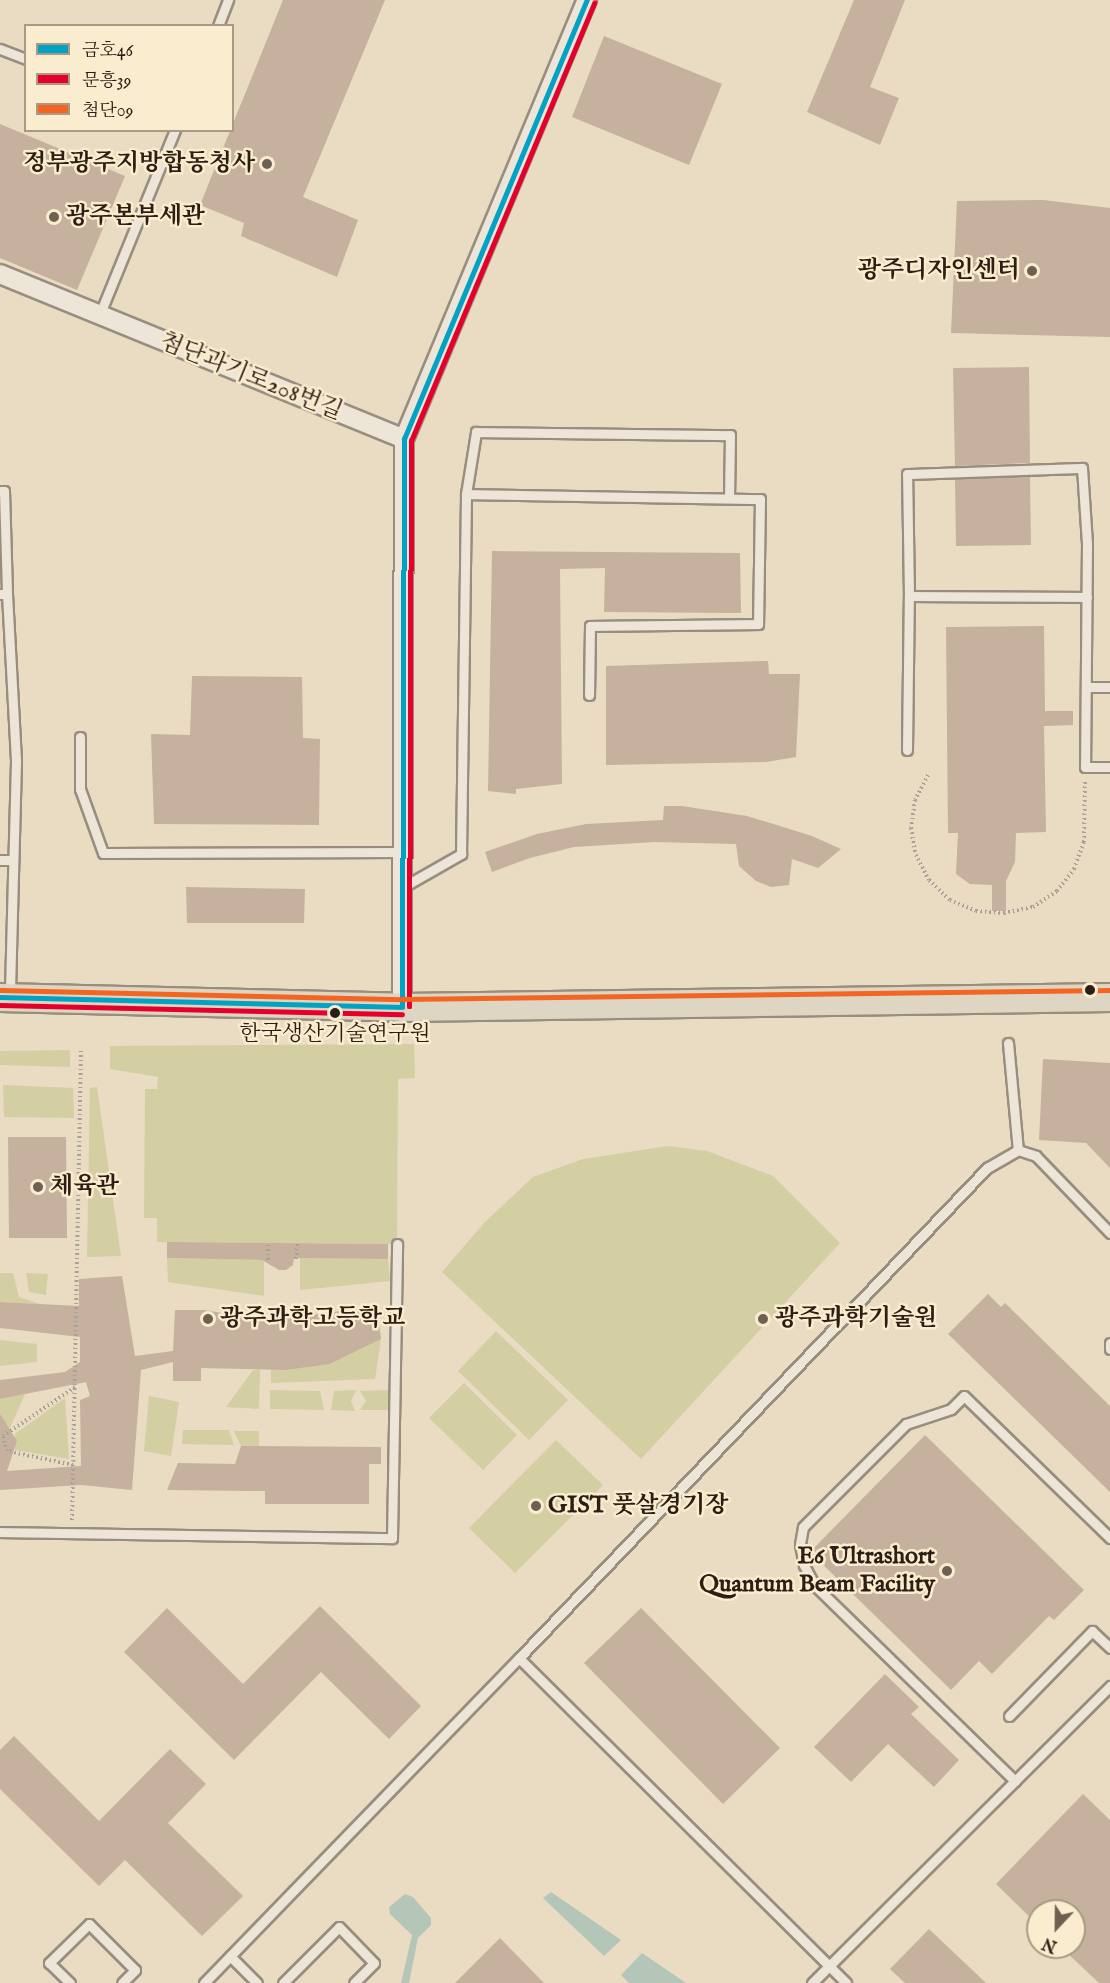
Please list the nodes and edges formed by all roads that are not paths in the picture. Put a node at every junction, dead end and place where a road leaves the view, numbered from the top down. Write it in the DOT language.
graph roads {
  1 [pos="228,0"];
  2 [pos="587,0"];
  3 [pos="219,24"];
  4 [pos="0,49"];
  5 [pos="24,58"];
  6 [pos="174,132"];
  7 [pos="0,274"];
  8 [pos="99,316"];
  9 [pos="404,439"];
  10 [pos="0,491"];
  11 [pos="466,494"];
  12 [pos="729,498"];
  13 [pos="4,594"];
  14 [pos="909,596"];
  15 [pos="1087,597"];
  16 [pos="0,653"];
  17 [pos="12,653"];
  18 [pos="1086,687"];
  19 [pos="1110,687"];
  20 [pos="589,695"];
  21 [pos="80,737"];
  22 [pos="906,750"];
  23 [pos="1110,767"];
  24 [pos="403,852"];
  25 [pos="0,860"];
  26 [pos="12,860"];
  27 [pos="403,887"];
  28 [pos="5,997"];
  29 [pos="1110,997"];
  30 [pos="402,1007"];
  31 [pos="1008,1043"];
  32 [pos="1018,1150"];
  33 [pos="1110,1233"];
  34 [pos="397,1244"];
  35 [pos="1110,1343"];
  36 [pos="1110,1349"];
  37 [pos="0,1532"];
  38 [pos="1110,1538"];
  39 [pos="1110,1648"];
  40 [pos="519,1658"];
  41 [pos="1110,1686"];
  42 [pos="1009,1716"];
  43 [pos="1015,1781"];
  44 [pos="230,1956"];
  45 [pos="829,1966"];
  46 [pos="70,1983"];
  47 [pos="122,1983"];
  48 [pos="204,1983"];
  49 [pos="257,1983"];
  50 [pos="283,1983"];
  51 [pos="354,1983"];
  52 [pos="812,1983"];
  53 [pos="846,1983"];
  1 -- 3 [label="lane"];
  2 -- 9 [label="street"];
  4 -- 5 [label="lane"];
  6 -- 8 [label="lane"];
  7 -- 8 [label="street, 첨단과기로208번길"];
  8 -- 9 [label="street, 첨단과기로208번길"];
  9 -- 24 [label="street"];
  10 -- 13 [label="lane"];
  11 -- 12 [label="lane"];
  11 -- 12 [label="lane"];
  11 -- 27 [label="lane"];
  12 -- 20 [label="lane"];
  13 -- 17 [label="lane"];
  14 -- 15 [label="lane"];
  14 -- 15 [label="lane"];
  14 -- 22 [label="lane"];
  15 -- 18 [label="lane"];
  16 -- 17 [label="lane"];
  17 -- 26 [label="lane"];
  18 -- 19 [label="lane"];
  18 -- 23 [label="lane"];
  21 -- 24 [label="lane"];
  24 -- 27 [label="street"];
  25 -- 26 [label="lane"];
  26 -- 28 [label="lane"];
  27 -- 30 [label="street"];
  28 -- 30 [label="main road"];
  29 -- 30 [label="main road"];
  31 -- 32 [label="lane"];
  32 -- 33 [label="lane"];
  32 -- 40 [label="lane"];
  34 -- 37 [label="lane"];
  35 -- 36 [label="lane"];
  38 -- 43 [label="lane"];
  39 -- 42 [label="lane"];
  40 -- 44 [label="lane"];
  40 -- 45 [label="lane"];
  41 -- 43 [label="lane"];
  43 -- 45 [label="lane"];
  44 -- 48 [label="lane"];
  44 -- 49 [label="lane"];
  45 -- 52 [label="lane"];
  45 -- 53 [label="lane"];
  46 -- 47 [label="lane"];
  50 -- 51 [label="lane"];
}
